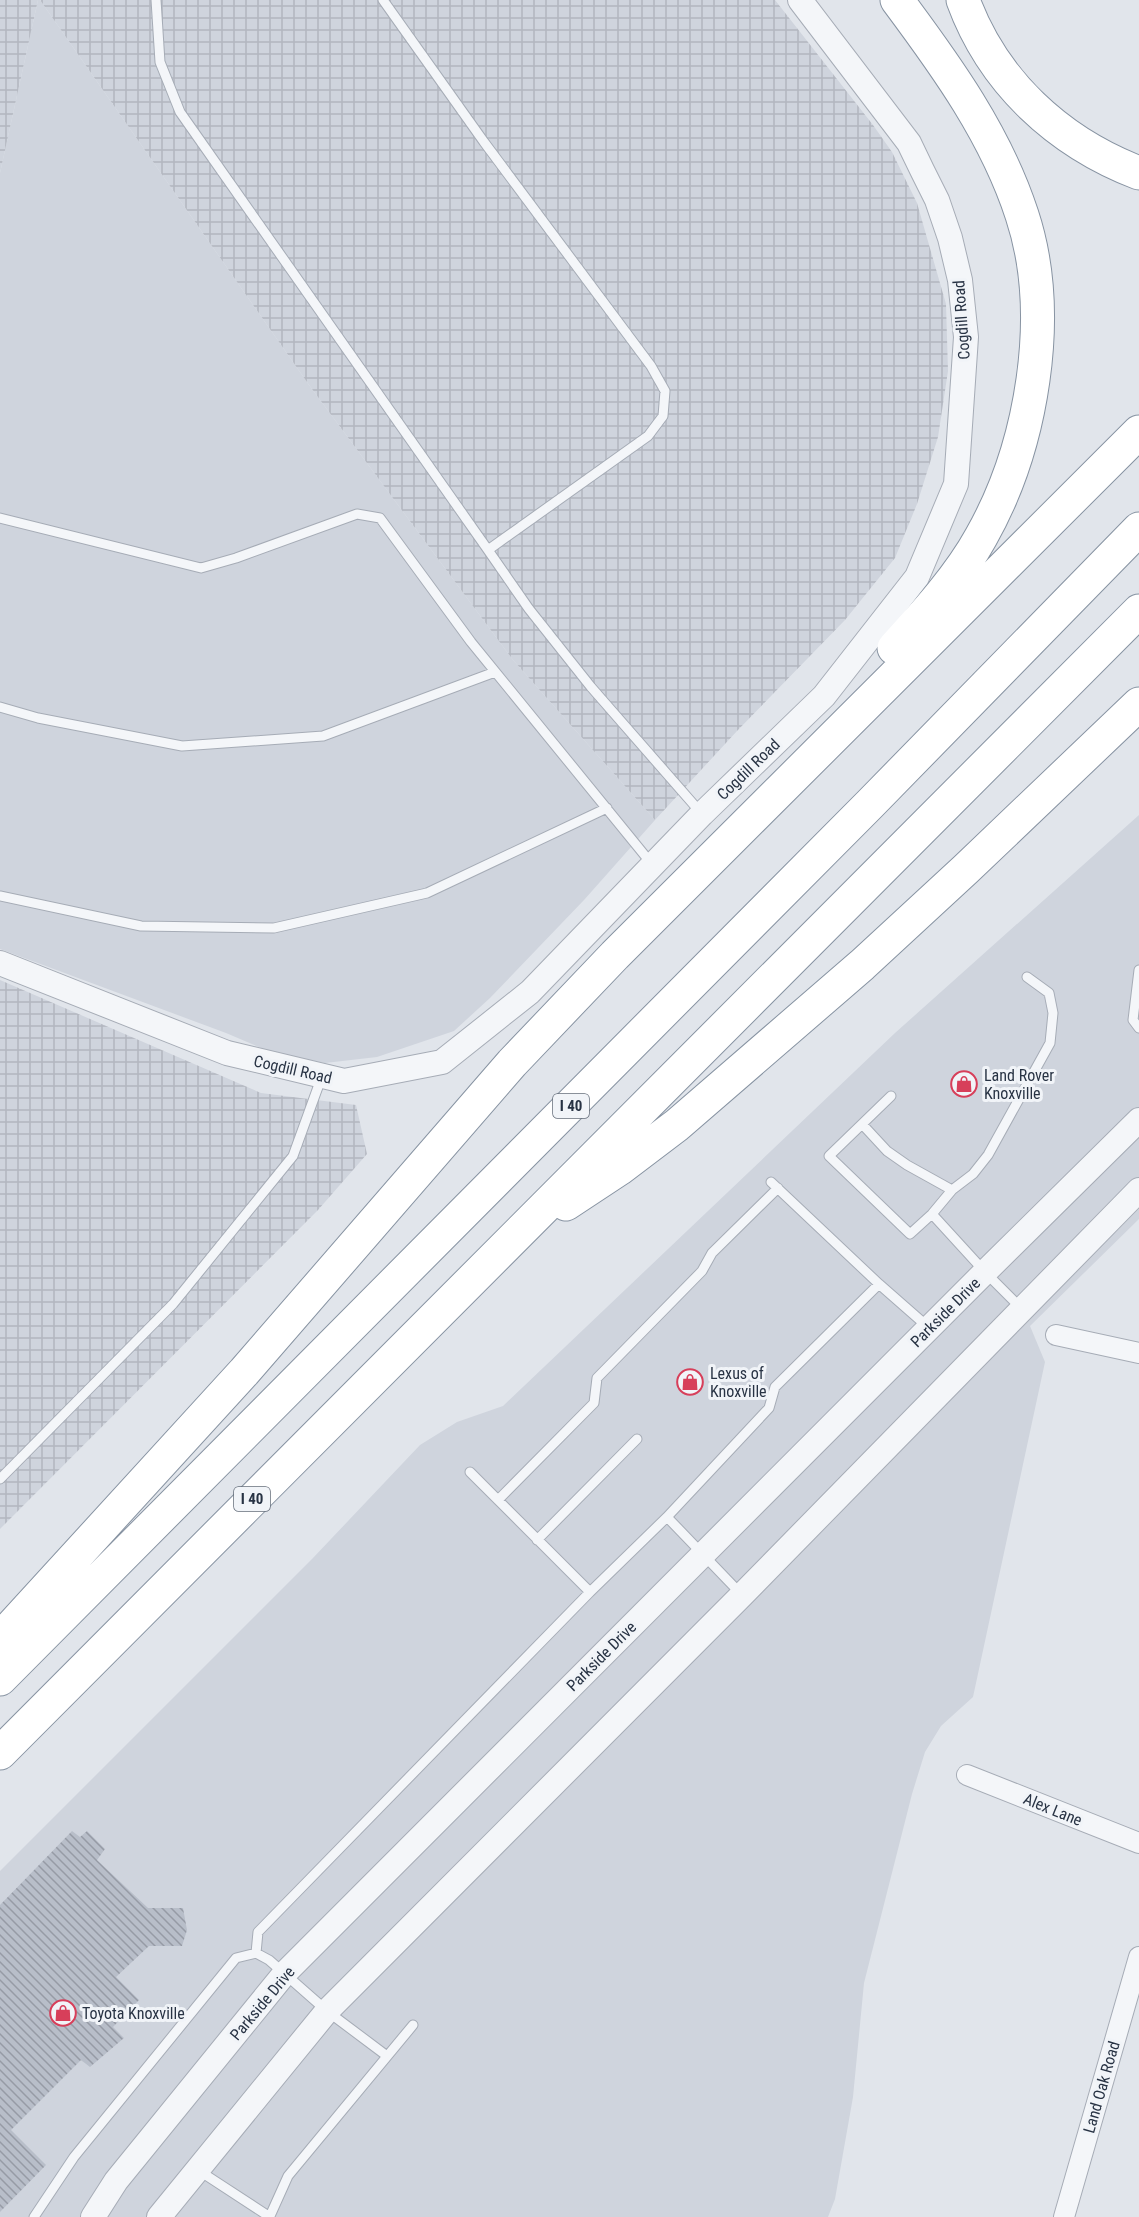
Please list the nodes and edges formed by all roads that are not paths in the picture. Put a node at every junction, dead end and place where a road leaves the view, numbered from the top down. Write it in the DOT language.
graph roads {
  1 [pos="156,0"];
  2 [pos="383,0"];
  3 [pos="800,0"];
  4 [pos="897,0"];
  5 [pos="963,0"];
  6 [pos="1139,173"];
  7 [pos="1139,432"];
  8 [pos="0,518"];
  9 [pos="1139,529"];
  10 [pos="488,550"];
  11 [pos="1139,611"];
  12 [pos="495,672"];
  13 [pos="1139,704"];
  14 [pos="0,707"];
  15 [pos="607,808"];
  16 [pos="702,814"];
  17 [pos="653,865"];
  18 [pos="0,896"];
  19 [pos="0,963"];
  20 [pos="1139,970"];
  21 [pos="1027,977"];
  22 [pos="1139,1028"];
  23 [pos="512,1063"];
  24 [pos="322,1076"];
  25 [pos="891,1096"];
  26 [pos="1139,1120"];
  27 [pos="862,1124"];
  28 [pos="952,1190"];
  29 [pos="1139,1190"];
  30 [pos="932,1214"];
  31 [pos="505,1245"];
  32 [pos="985,1272"];
  33 [pos="879,1284"];
  34 [pos="1023,1309"];
  35 [pos="929,1328"];
  36 [pos="1056,1335"];
  37 [pos="1139,1353"];
  38 [pos="637,1439"];
  39 [pos="470,1472"];
  40 [pos="0,1479"];
  41 [pos="498,1500"];
  42 [pos="666,1516"];
  43 [pos="537,1540"];
  44 [pos="704,1553"];
  45 [pos="590,1592"];
  46 [pos="742,1594"];
  47 [pos="0,1639"];
  48 [pos="0,1679"];
  49 [pos="0,1753"];
  50 [pos="967,1775"];
  51 [pos="1139,1843"];
  52 [pos="255,1953"];
  53 [pos="1139,1958"];
  54 [pos="285,1973"];
  55 [pos="327,2011"];
  56 [pos="413,2025"];
  57 [pos="387,2056"];
  58 [pos="198,2170"];
  59 [pos="34,2217"];
  60 [pos="93,2217"];
  61 [pos="159,2217"];
  62 [pos="270,2217"];
  63 [pos="1064,2217"];
  1 -- 10 [label="lane"];
  2 -- 10 [label="lane"];
  3 -- 16 [label="street, Cogdill Road"];
  4 -- 23 [label="highway"];
  5 -- 6 [label="highway"];
  7 -- 23 [label="highway"];
  8 -- 12 [label="lane"];
  9 -- 48 [label="highway, I 40"];
  10 -- 16 [label="lane"];
  11 -- 31 [label="highway, I 40"];
  12 -- 14 [label="lane"];
  12 -- 15 [label="lane"];
  13 -- 31 [label="highway"];
  15 -- 17 [label="lane"];
  15 -- 18 [label="lane"];
  16 -- 17 [label="street, Cogdill Road"];
  17 -- 24 [label="street, Cogdill Road"];
  19 -- 24 [label="street, Cogdill Road"];
  20 -- 22 [label="lane"];
  21 -- 28 [label="lane"];
  23 -- 47 [label="highway"];
  24 -- 40 [label="lane"];
  25 -- 27 [label="lane"];
  26 -- 32 [label="street, Parkside Drive"];
  27 -- 28 [label="lane"];
  27 -- 30 [label="lane"];
  28 -- 30 [label="lane"];
  29 -- 34 [label="street"];
  30 -- 32 [label="lane"];
  31 -- 49 [label="highway, I 40"];
  32 -- 34 [label="lane"];
  32 -- 35 [label="street, Parkside Drive"];
  33 -- 35 [label="lane"];
  33 -- 41 [label="lane"];
  33 -- 42 [label="lane"];
  34 -- 46 [label="street"];
  35 -- 44 [label="street, Parkside Drive"];
  36 -- 37 [label="street"];
  38 -- 43 [label="lane"];
  39 -- 41 [label="lane"];
  41 -- 43 [label="lane"];
  42 -- 44 [label="lane"];
  42 -- 45 [label="lane"];
  43 -- 45 [label="lane"];
  44 -- 46 [label="lane"];
  44 -- 54 [label="street, Parkside Drive"];
  45 -- 52 [label="lane"];
  46 -- 55 [label="street"];
  50 -- 51 [label="street, Alex Lane"];
  52 -- 54 [label="lane"];
  52 -- 59 [label="lane"];
  53 -- 63 [label="street, Land Oak Road"];
  54 -- 55 [label="lane"];
  54 -- 60 [label="street, Parkside Drive"];
  55 -- 57 [label="lane"];
  55 -- 58 [label="street"];
  56 -- 57 [label="lane"];
  57 -- 62 [label="lane"];
  58 -- 61 [label="street"];
  58 -- 62 [label="lane"];
}
